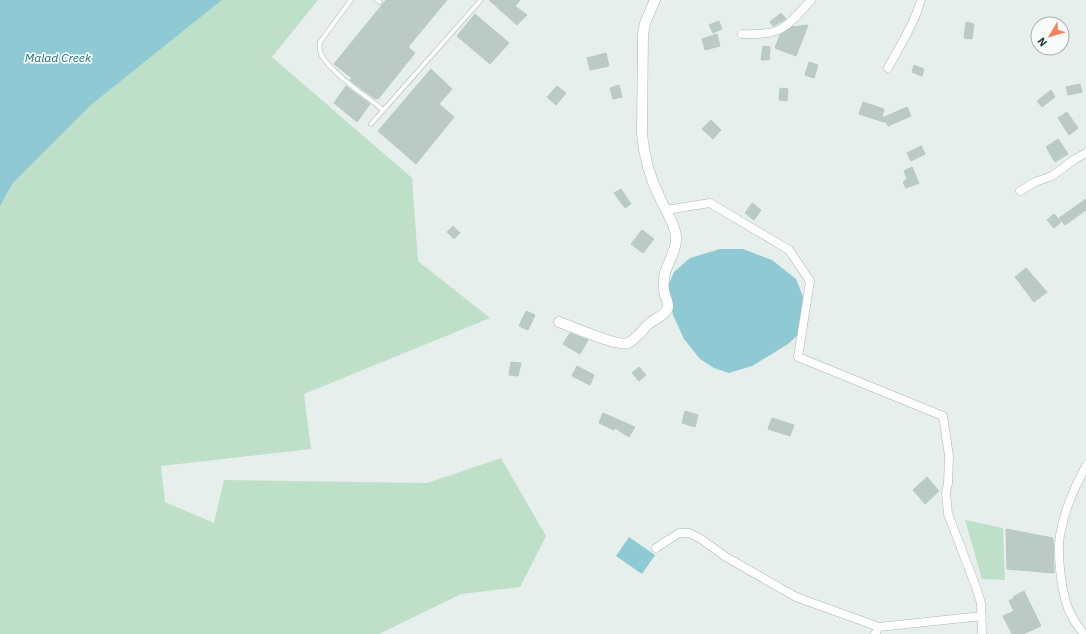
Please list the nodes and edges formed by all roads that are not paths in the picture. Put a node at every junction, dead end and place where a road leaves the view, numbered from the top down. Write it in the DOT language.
graph roads {
  1 [pos="351,0"];
  2 [pos="481,0"];
  3 [pos="655,0"];
  4 [pos="811,0"];
  5 [pos="921,0"];
  6 [pos="742,34"];
  7 [pos="888,68"];
  8 [pos="383,110"];
  9 [pos="371,124"];
  10 [pos="1086,152"];
  11 [pos="1020,191"];
  12 [pos="666,210"];
  13 [pos="559,322"];
  14 [pos="1086,466"];
  15 [pos="656,548"];
  16 [pos="982,616"];
  17 [pos="877,630"];
  18 [pos="982,634"];
  19 [pos="1084,634"];
  1 -- 8 [label="lane"];
  2 -- 8 [label="lane"];
  3 -- 12 [label="street"];
  4 -- 6 [label="street"];
  5 -- 7 [label="street"];
  8 -- 9 [label="lane"];
  10 -- 11 [label="street"];
  12 -- 13 [label="street"];
  12 -- 16 [label="street"];
  14 -- 19 [label="street"];
  15 -- 17 [label="street"];
  16 -- 17 [label="street"];
  16 -- 18 [label="street"];
}
